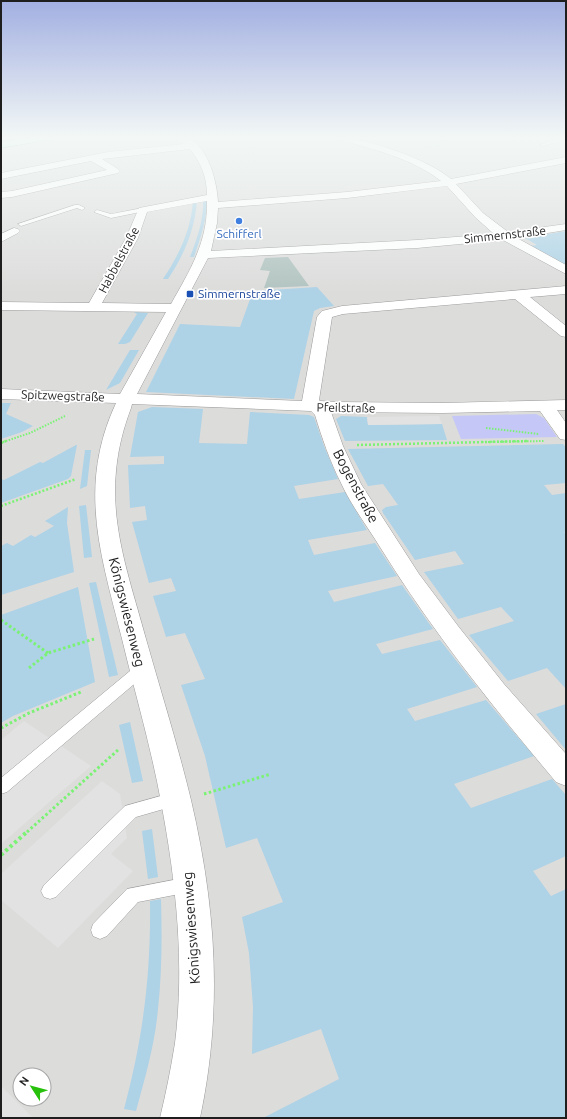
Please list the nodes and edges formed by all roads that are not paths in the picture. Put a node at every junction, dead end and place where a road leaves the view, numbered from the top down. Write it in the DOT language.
graph roads {
  1 [pos="33,189"];
  2 [pos="211,189"];
  3 [pos="389,189"];
  4 [pos="455,189"];
  5 [pos="1,195"];
  6 [pos="213,201"];
  7 [pos="82,208"];
  8 [pos="143,210"];
  9 [pos="97,212"];
  10 [pos="566,227"];
  11 [pos="18,228"];
  12 [pos="505,236"];
  13 [pos="1,239"];
  14 [pos="204,255"];
  15 [pos="566,270"];
  16 [pos="566,290"];
  17 [pos="519,295"];
  18 [pos="1,306"];
  19 [pos="93,307"];
  20 [pos="174,308"];
  21 [pos="566,333"];
  22 [pos="1,394"];
  23 [pos="126,399"];
  24 [pos="566,405"];
  25 [pos="545,406"];
  26 [pos="317,407"];
  27 [pos="561,437"];
  28 [pos="141,670"];
  29 [pos="566,774"];
  30 [pos="1,787"];
  31 [pos="175,799"];
  32 [pos="190,885"];
  33 [pos="50,891"];
  34 [pos="100,930"];
  35 [pos="180,1118"];
  1 -- 5 [label="street"];
  2 -- 6 [label="street, Königswiesenweg"];
  3 -- 6 [label="street, Habbelstraße"];
  4 -- 12 [label="street"];
  6 -- 8 [label="street, Habbelstraße"];
  6 -- 14 [label="street, Königswiesenweg"];
  7 -- 11 [label="lane"];
  8 -- 9 [label="lane"];
  8 -- 19 [label="street, Habbelstraße"];
  10 -- 12 [label="street, Simmernstraße"];
  11 -- 13 [label="street"];
  12 -- 14 [label="street, Simmernstraße"];
  12 -- 15 [label="street"];
  14 -- 20 [label="street, Königswiesenweg"];
  16 -- 17 [label="street, Bogenstraße"];
  17 -- 21 [label="street"];
  17 -- 26 [label="street, Bogenstraße"];
  18 -- 19 [label="street"];
  19 -- 20 [label="street"];
  20 -- 23 [label="street, Königswiesenweg"];
  22 -- 23 [label="street, Spitzwegstraße"];
  23 -- 26 [label="street, Pfeilstraße"];
  23 -- 28 [label="street, Königswiesenweg"];
  24 -- 25 [label="street, Pfeilstraße"];
  25 -- 26 [label="street, Pfeilstraße"];
  25 -- 27 [label="street"];
  26 -- 29 [label="street, Bogenstraße"];
  28 -- 30 [label="lane"];
  28 -- 31 [label="street, Königswiesenweg"];
  31 -- 32 [label="street, Königswiesenweg"];
  31 -- 33 [label="lane"];
  32 -- 34 [label="lane"];
  32 -- 35 [label="street, Königswiesenweg"];
}
